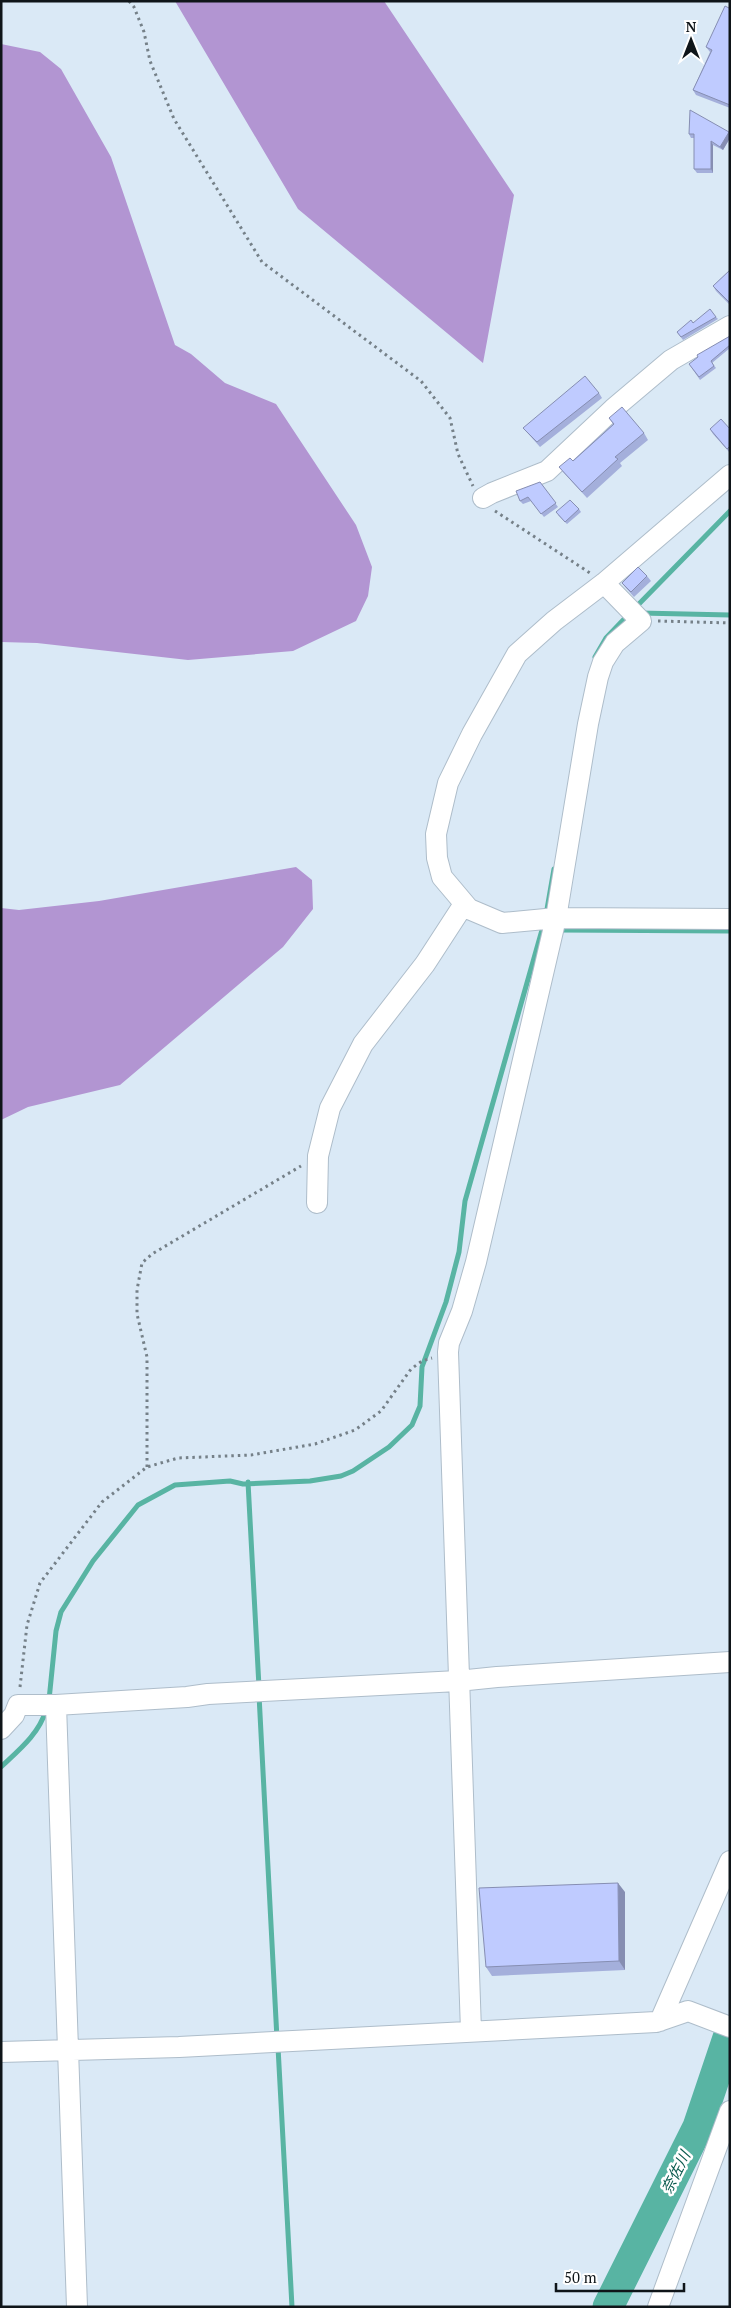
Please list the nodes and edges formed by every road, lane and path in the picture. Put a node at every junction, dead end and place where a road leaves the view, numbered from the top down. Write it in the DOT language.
graph roads {
  1 [pos="129,1"];
  2 [pos="730,326"];
  3 [pos="730,475"];
  4 [pos="483,498"];
  5 [pos="604,583"];
  6 [pos="641,621"];
  7 [pos="730,623"];
  8 [pos="464,904"];
  9 [pos="556,918"];
  10 [pos="730,919"];
  11 [pos="318,1156"];
  12 [pos="317,1204"];
  13 [pos="448,1352"];
  14 [pos="147,1467"];
  15 [pos="730,1662"];
  16 [pos="458,1681"];
  17 [pos="18,1705"];
  18 [pos="56,1705"];
  19 [pos="1,1729"];
  20 [pos="730,1861"];
  21 [pos="660,2021"];
  22 [pos="730,2027"];
  23 [pos="471,2031"];
  24 [pos="69,2050"];
  25 [pos="1,2052"];
  26 [pos="730,2112"];
  27 [pos="76,2307"];
  28 [pos="658,2307"];
  1 -- 4 [label="path"];
  2 -- 4 [label="street"];
  3 -- 5 [label="street"];
  4 -- 5 [label="path"];
  5 -- 6 [label="street"];
  5 -- 8 [label="street"];
  6 -- 7 [label="path"];
  6 -- 9 [label="street"];
  8 -- 9 [label="street"];
  8 -- 11 [label="street"];
  9 -- 10 [label="street"];
  9 -- 13 [label="street"];
  11 -- 12 [label="street"];
  11 -- 14 [label="path"];
  13 -- 14 [label="path"];
  13 -- 16 [label="street"];
  14 -- 17 [label="path"];
  15 -- 16 [label="street"];
  16 -- 18 [label="street"];
  16 -- 23 [label="street"];
  17 -- 18 [label="street"];
  17 -- 19 [label="street"];
  18 -- 24 [label="street"];
  20 -- 21 [label="street"];
  21 -- 22 [label="street"];
  21 -- 23 [label="street"];
  23 -- 24 [label="street"];
  24 -- 25 [label="street"];
  24 -- 27 [label="street"];
  26 -- 28 [label="street"];
}
